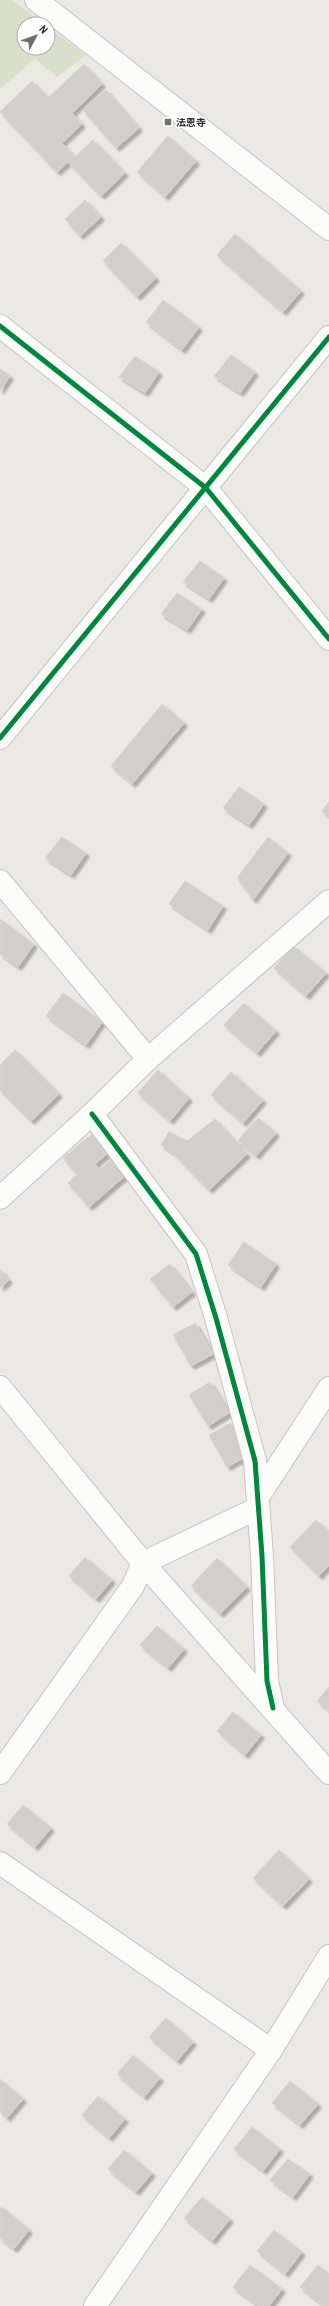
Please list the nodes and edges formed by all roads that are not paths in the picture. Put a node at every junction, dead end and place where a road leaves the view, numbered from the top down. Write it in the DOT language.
graph roads {
  1 [pos="36,0"];
  2 [pos="329,230"];
  3 [pos="0,326"];
  4 [pos="329,338"];
  5 [pos="206,488"];
  6 [pos="329,639"];
  7 [pos="0,738"];
  8 [pos="0,881"];
  9 [pos="329,901"];
  10 [pos="148,1059"];
  11 [pos="92,1114"];
  12 [pos="0,1198"];
  13 [pos="0,1387"];
  14 [pos="329,1388"];
  15 [pos="258,1502"];
  16 [pos="143,1563"];
  17 [pos="273,1708"];
  18 [pos="0,1773"];
  19 [pos="329,1773"];
  20 [pos="0,1863"];
  21 [pos="329,1956"];
  22 [pos="271,2050"];
  23 [pos="95,2306"];
  1 -- 2 [label="street"];
  3 -- 5 [label="street"];
  4 -- 5 [label="street"];
  5 -- 6 [label="street"];
  5 -- 7 [label="street"];
  8 -- 10 [label="street"];
  9 -- 10 [label="street"];
  10 -- 11 [label="street"];
  11 -- 12 [label="street"];
  11 -- 15 [label="street"];
  13 -- 16 [label="street"];
  14 -- 15 [label="street"];
  15 -- 16 [label="street"];
  15 -- 17 [label="street"];
  16 -- 17 [label="street"];
  16 -- 18 [label="street"];
  17 -- 19 [label="street"];
  20 -- 22 [label="street"];
  21 -- 22 [label="street"];
  22 -- 23 [label="street"];
}
